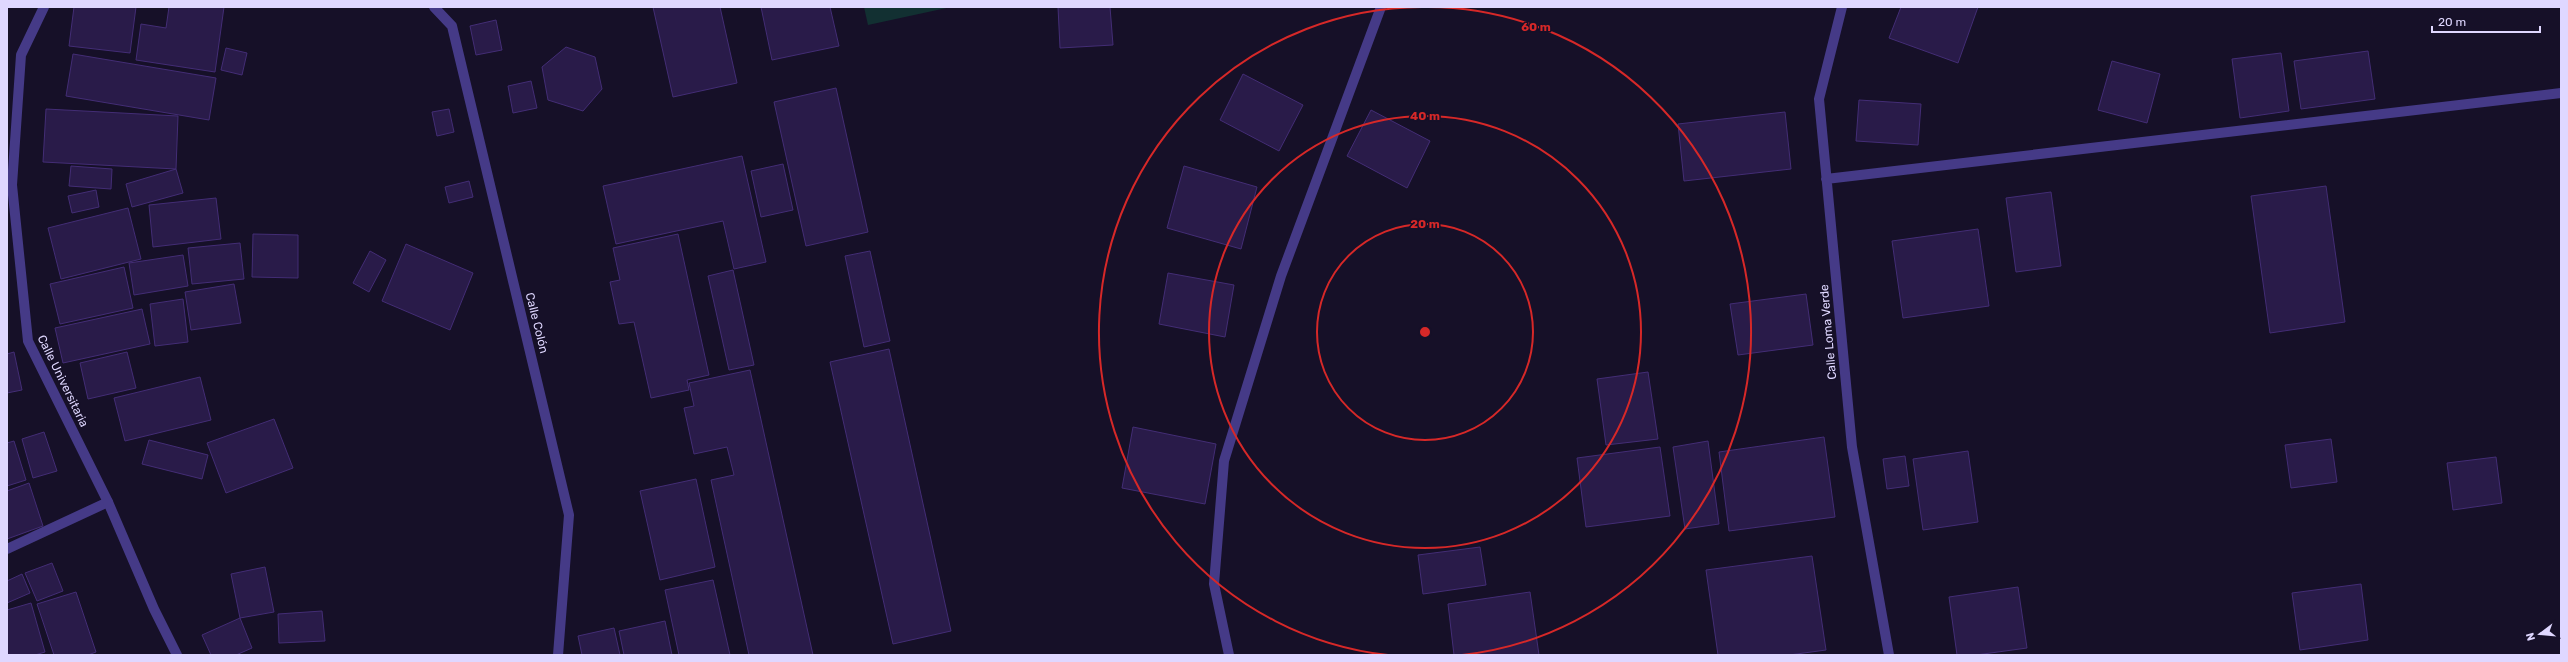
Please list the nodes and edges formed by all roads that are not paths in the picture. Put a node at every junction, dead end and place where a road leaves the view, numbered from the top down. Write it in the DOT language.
graph roads {
  1 [pos="44,7"];
  2 [pos="434,7"];
  3 [pos="1381,7"];
  4 [pos="1842,7"];
  5 [pos="2561,93"];
  6 [pos="1826,179"];
  7 [pos="108,502"];
  8 [pos="7,550"];
  9 [pos="177,655"];
  10 [pos="558,655"];
  11 [pos="1229,655"];
  12 [pos="1889,655"];
  1 -- 7 [label="street, Calle Universitaria"];
  2 -- 10 [label="street, Calle Colón"];
  3 -- 11 [label="street"];
  4 -- 6 [label="street, Calle Loma Verde"];
  5 -- 6 [label="street"];
  6 -- 12 [label="street, Calle Loma Verde"];
  7 -- 8 [label="street"];
  7 -- 9 [label="street, Calle Universitaria"];
}
